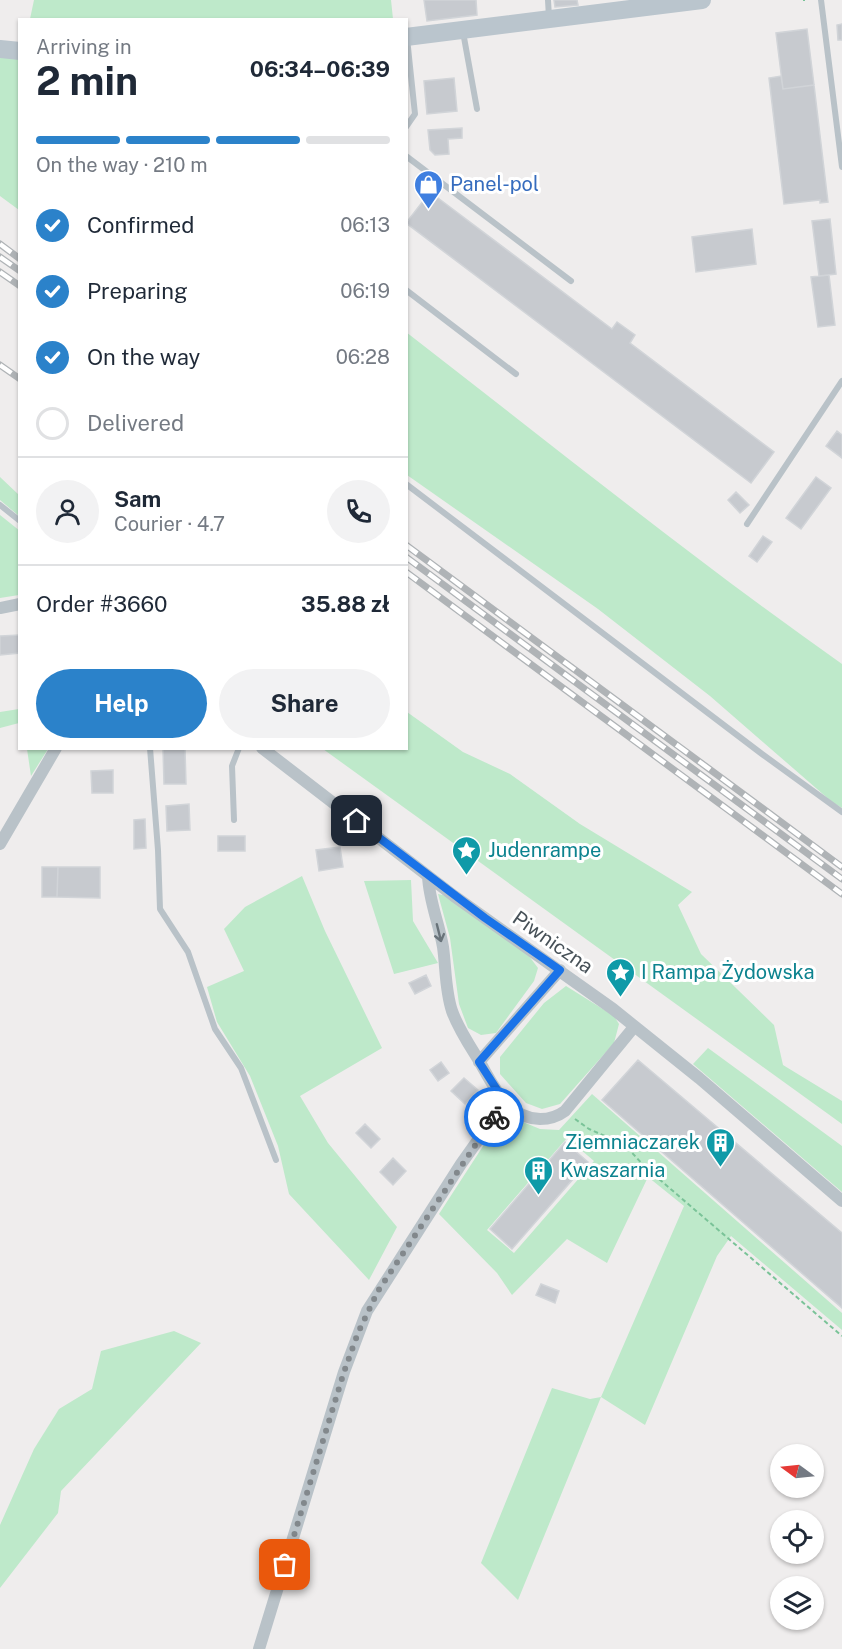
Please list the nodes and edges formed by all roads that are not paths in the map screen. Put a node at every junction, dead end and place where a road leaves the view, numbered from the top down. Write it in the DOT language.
graph roads {
  1 [pos="548,0"];
  2 [pos="702,0"];
  3 [pos="821,0"];
  4 [pos="550,19"];
  5 [pos="462,30"];
  6 [pos="408,37"];
  7 [pos="408,47"];
  8 [pos="0,49"];
  9 [pos="18,51"];
  10 [pos="477,109"];
  11 [pos="408,124"];
  12 [pos="408,158"];
  13 [pos="842,167"];
  14 [pos="571,281"];
  15 [pos="408,292"];
  16 [pos="516,374"];
  17 [pos="842,381"];
  18 [pos="408,486"];
  19 [pos="0,505"];
  20 [pos="18,519"];
  21 [pos="747,524"];
  22 [pos="18,604"];
  23 [pos="0,608"];
  24 [pos="55,750"];
  25 [pos="150,750"];
  26 [pos="238,750"];
  27 [pos="265,750"];
  28 [pos="842,812"];
  29 [pos="234,820"];
  30 [pos="0,844"];
  31 [pos="428,876"];
  32 [pos="560,970"];
  33 [pos="634,1027"];
  34 [pos="479,1062"];
  35 [pos="505,1102"];
  36 [pos="276,1160"];
  37 [pos="842,1201"];
  38 [pos="259,1649"];
  1 -- 4 [label="lane"];
  2 -- 4 [label="street"];
  3 -- 13 [label="lane"];
  4 -- 5 [label="street"];
  5 -- 6 [label="street"];
  5 -- 10 [label="lane"];
  7 -- 11 [label="lane"];
  8 -- 9 [label="street"];
  12 -- 14 [label="lane"];
  15 -- 16 [label="lane"];
  17 -- 21 [label="lane"];
  18 -- 28 [label="lane"];
  19 -- 20 [label="lane"];
  22 -- 23 [label="street"];
  24 -- 30 [label="street"];
  25 -- 36 [label="lane"];
  26 -- 29 [label="lane"];
  27 -- 31 [label="street, Piwniczna"];
  31 -- 32 [label="street, Piwniczna"];
  31 -- 34 [label="street, one-way"];
  32 -- 33 [label="street, Piwniczna"];
  32 -- 34 [label="street"];
  33 -- 35 [label="street"];
  33 -- 37 [label="street, Piwniczna"];
  34 -- 35 [label="street"];
  35 -- 38 [label="street"];
}
